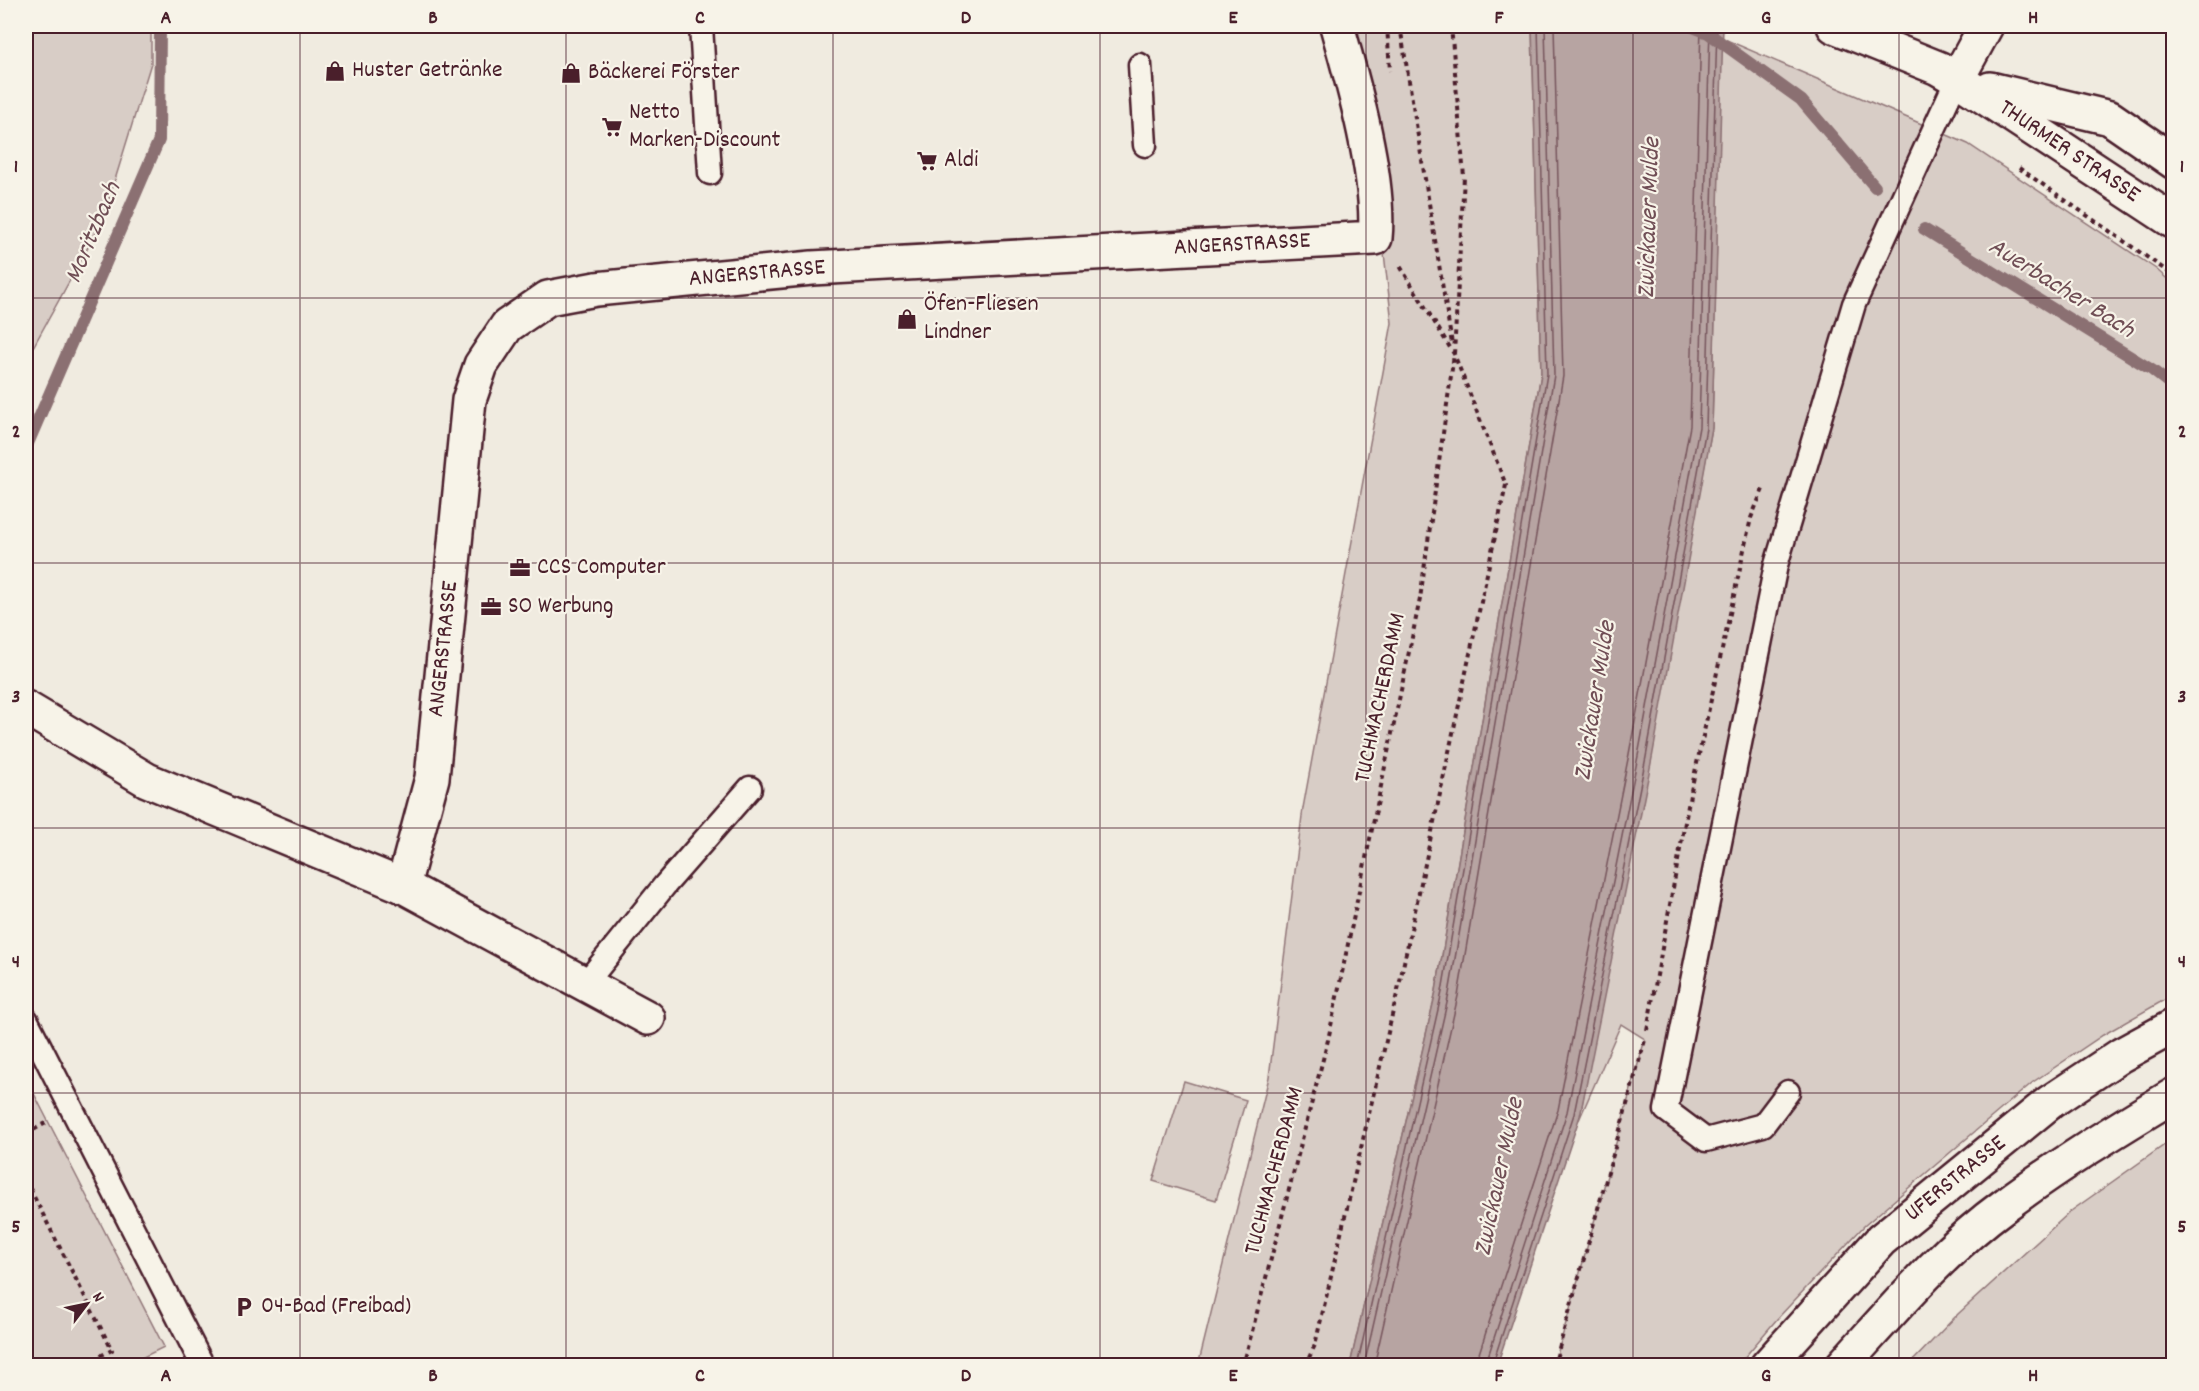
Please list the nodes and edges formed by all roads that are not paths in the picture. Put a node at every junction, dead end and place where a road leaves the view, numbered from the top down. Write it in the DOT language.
graph roads {
  1 [pos="701,26"];
  2 [pos="1337,26"];
  3 [pos="1834,26"];
  4 [pos="1986,26"];
  5 [pos="1140,65"];
  6 [pos="1961,81"];
  7 [pos="1145,145"];
  8 [pos="2174,162"];
  9 [pos="710,173"];
  10 [pos="2174,222"];
  11 [pos="26,708"];
  12 [pos="750,788"];
  13 [pos="403,886"];
  14 [pos="585,984"];
  15 [pos="648,1018"];
  16 [pos="26,1019"];
  17 [pos="2174,1026"];
  18 [pos="1788,1092"];
  19 [pos="2174,1095"];
  20 [pos="202,1365"];
  21 [pos="1767,1365"];
  22 [pos="1842,1365"];
  1 -- 9 [label="lane"];
  2 -- 13 [label="street, ANGERSTRASSE"];
  3 -- 6 [label="street, THURMER STRASSE"];
  4 -- 6 [label="street"];
  5 -- 7 [label="lane"];
  6 -- 8 [label="street, THURMER STRASSE"];
  6 -- 10 [label="street, THURMER STRASSE"];
  6 -- 18 [label="lane"];
  11 -- 13 [label="street"];
  12 -- 14 [label="lane"];
  13 -- 14 [label="street"];
  14 -- 15 [label="street"];
  16 -- 20 [label="lane"];
  17 -- 21 [label="street, UFERSTRASSE"];
  19 -- 22 [label="street"];
}
